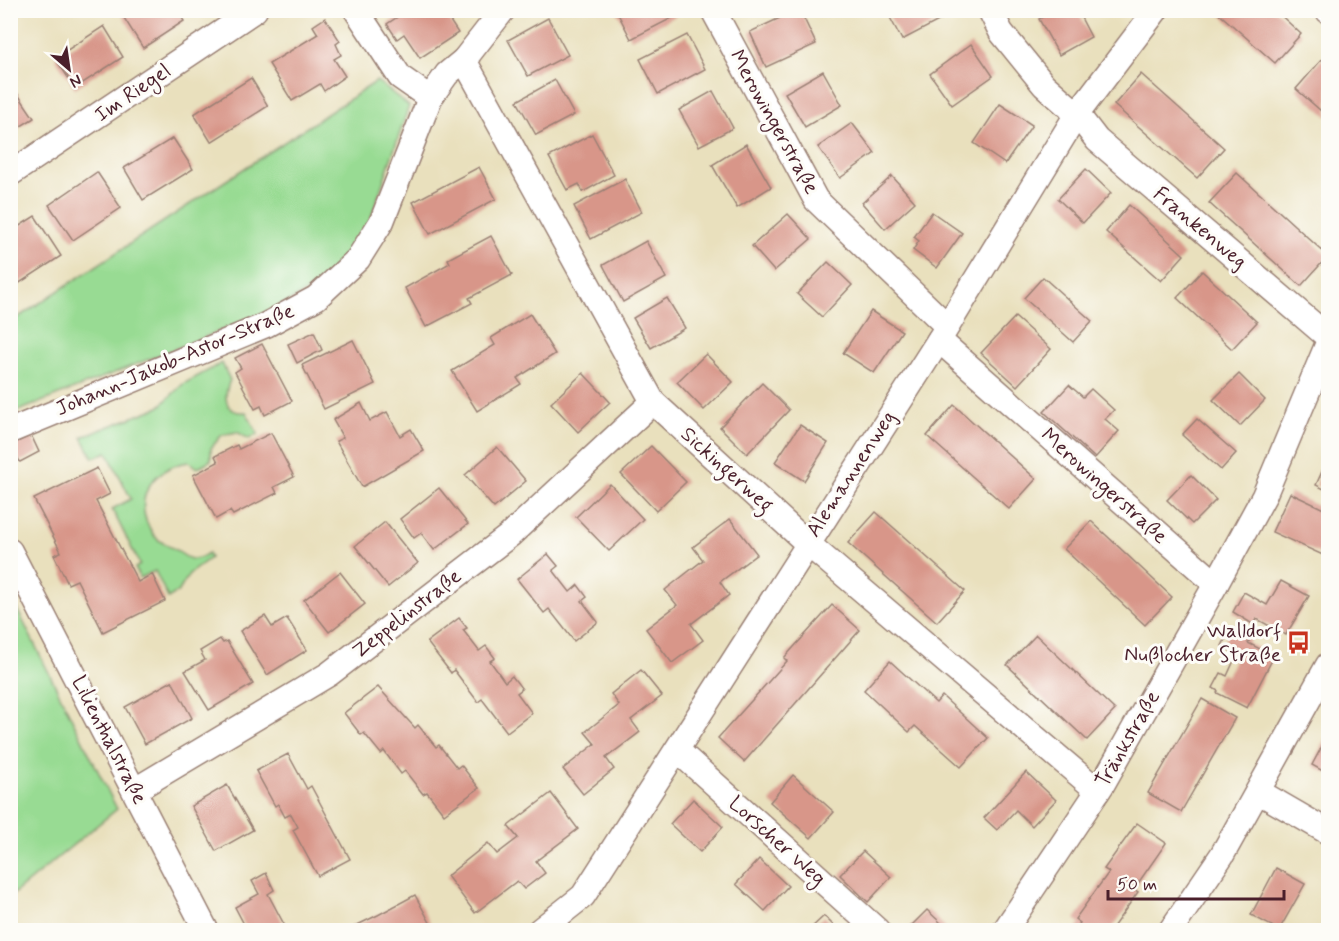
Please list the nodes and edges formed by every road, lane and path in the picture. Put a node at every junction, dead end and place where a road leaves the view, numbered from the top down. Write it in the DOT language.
graph roads {
  1 [pos="255,10"];
  2 [pos="356,10"];
  3 [pos="503,10"];
  4 [pos="713,10"];
  5 [pos="990,10"];
  6 [pos="1156,10"];
  7 [pos="465,60"];
  8 [pos="430,98"];
  9 [pos="1077,114"];
  10 [pos="10,174"];
  11 [pos="943,333"];
  12 [pos="1329,337"];
  13 [pos="1329,343"];
  14 [pos="653,402"];
  15 [pos="10,431"];
  16 [pos="807,543"];
  17 [pos="10,551"];
  18 [pos="1216,584"];
  19 [pos="1329,665"];
  20 [pos="678,751"];
  21 [pos="135,790"];
  22 [pos="1098,791"];
  23 [pos="1259,792"];
  24 [pos="1329,832"];
  25 [pos="206,930"];
  26 [pos="540,930"];
  27 [pos="877,930"];
  28 [pos="1005,930"];
  29 [pos="1172,930"];
  1 -- 10 [label="street, Im Riegel"];
  2 -- 8 [label="street"];
  3 -- 7 [label="street, Johann-Jakob-Astor-Straße"];
  4 -- 11 [label="street, Merowingerstraße"];
  5 -- 9 [label="street, Frankenweg"];
  6 -- 9 [label="street, Alemannenweg"];
  7 -- 8 [label="street, Johann-Jakob-Astor-Straße"];
  7 -- 14 [label="street, Sickingerweg"];
  8 -- 15 [label="street, Johann-Jakob-Astor-Straße"];
  9 -- 11 [label="street, Alemannenweg"];
  9 -- 12 [label="street, Frankenweg"];
  11 -- 16 [label="street, Alemannenweg"];
  11 -- 18 [label="street, Merowingerstraße"];
  13 -- 18 [label="street, Tränkstraße"];
  14 -- 16 [label="street, Sickingerweg"];
  14 -- 21 [label="street, Zeppelinstraße"];
  16 -- 20 [label="street, Alemannenweg"];
  16 -- 22 [label="street, Sickingerweg"];
  17 -- 21 [label="street, Lilienthalstraße"];
  18 -- 22 [label="street, Tränkstraße"];
  19 -- 23 [label="street"];
  20 -- 26 [label="street, Alemannenweg"];
  20 -- 27 [label="street, Lorscher Weg"];
  21 -- 25 [label="street, Lilienthalstraße"];
  22 -- 28 [label="street, Tränkstraße"];
  23 -- 24 [label="street"];
  23 -- 29 [label="street"];
}
